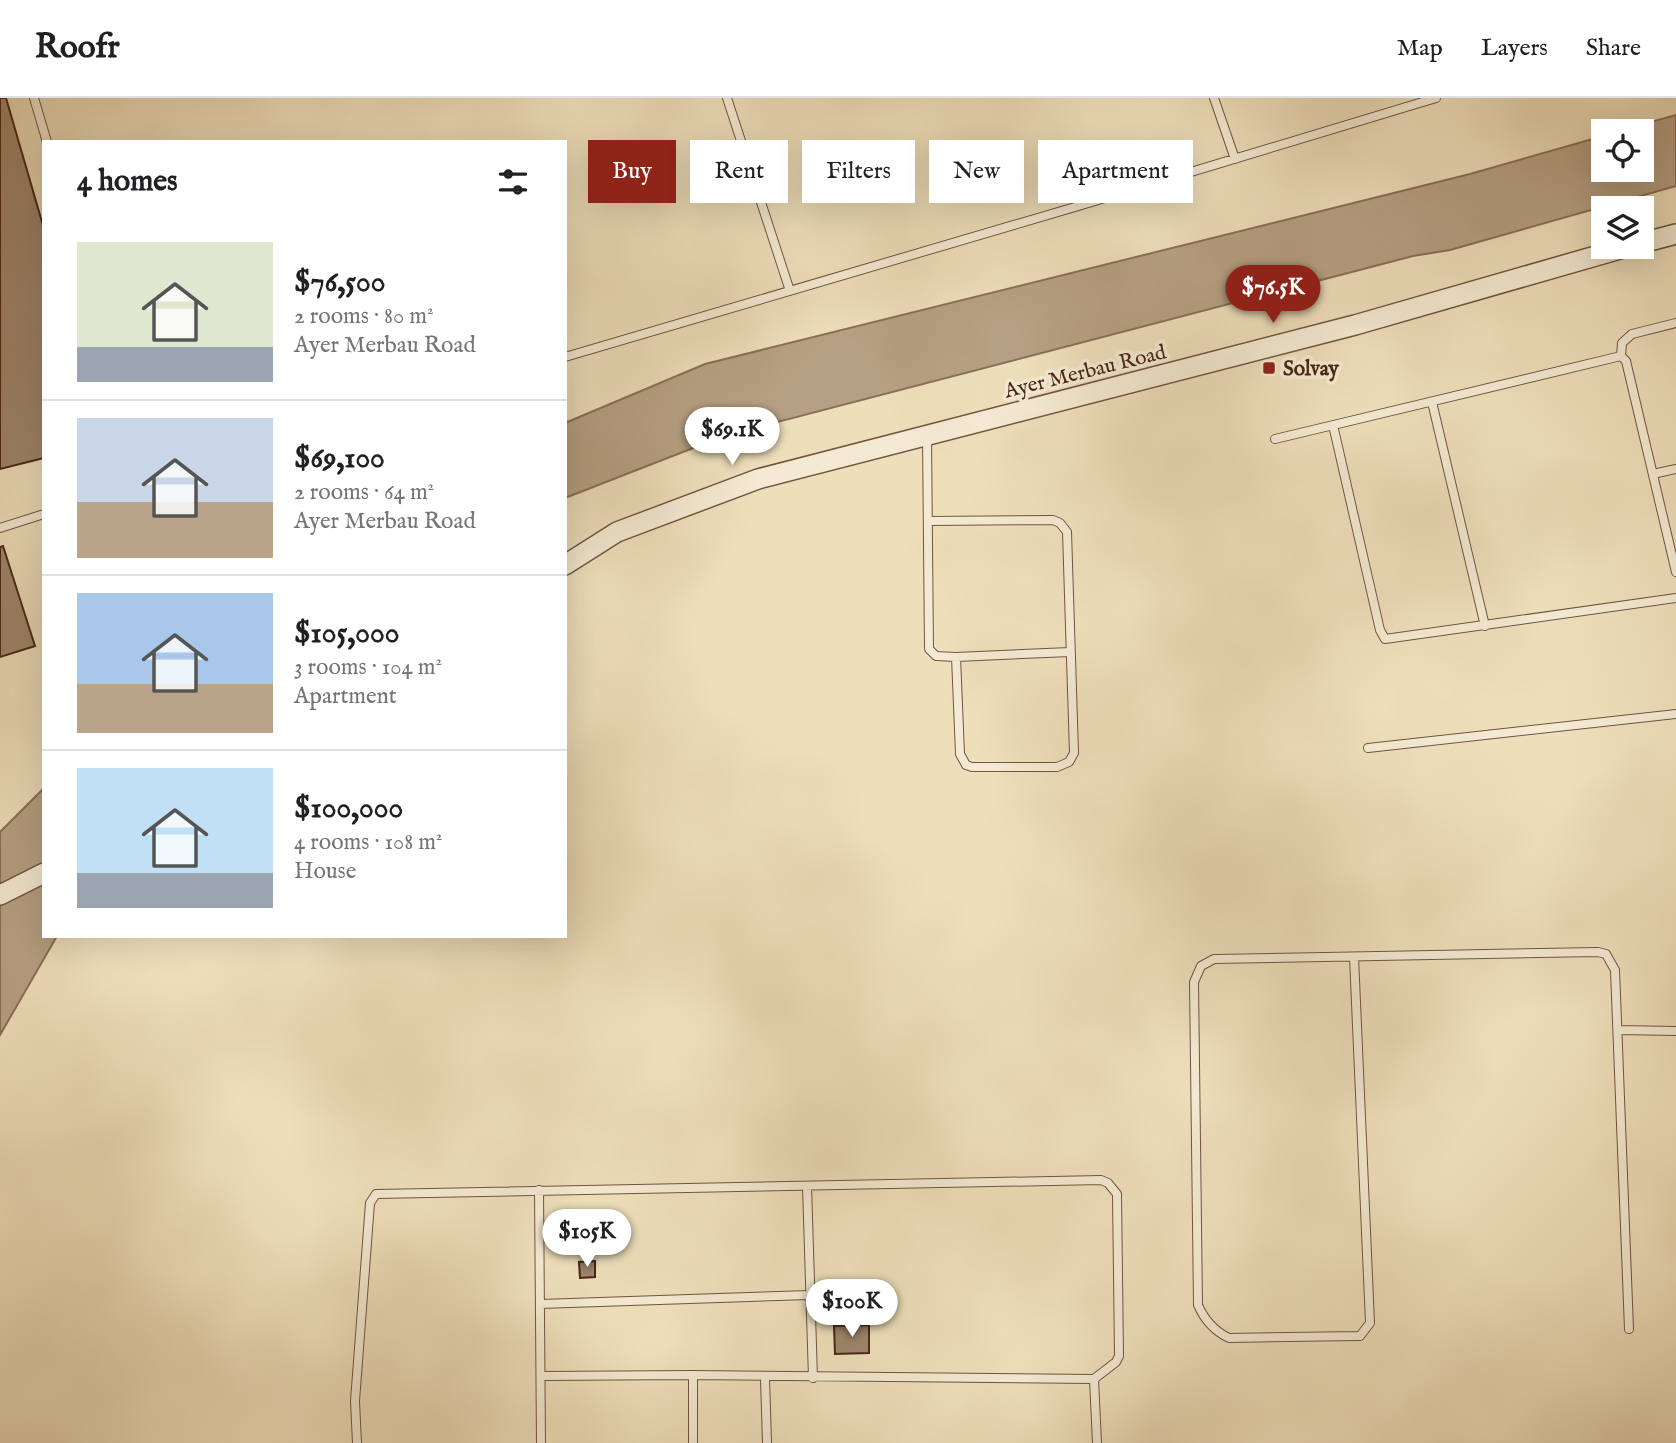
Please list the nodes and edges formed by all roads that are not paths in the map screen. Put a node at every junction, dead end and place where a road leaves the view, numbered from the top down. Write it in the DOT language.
graph roads {
  1 [pos="34,98"];
  2 [pos="727,98"];
  3 [pos="1214,98"];
  4 [pos="1436,98"];
  5 [pos="46,140"];
  6 [pos="1235,159"];
  7 [pos="1676,234"];
  8 [pos="1654,240"];
  9 [pos="1591,257"];
  10 [pos="790,291"];
  11 [pos="1676,323"];
  12 [pos="567,356"];
  13 [pos="1621,356"];
  14 [pos="1432,402"];
  15 [pos="1332,425"];
  16 [pos="927,435"];
  17 [pos="1275,439"];
  18 [pos="1676,469"];
  19 [pos="1653,474"];
  20 [pos="42,515"];
  21 [pos="928,521"];
  22 [pos="0,528"];
  23 [pos="567,564"];
  24 [pos="1676,572"];
  25 [pos="1676,598"];
  26 [pos="1485,626"];
  27 [pos="1070,652"];
  28 [pos="956,656"];
  29 [pos="1676,714"];
  30 [pos="1368,748"];
  31 [pos="42,874"];
  32 [pos="0,895"];
  33 [pos="1354,957"];
  34 [pos="1618,1031"];
  35 [pos="1676,1031"];
  36 [pos="807,1186"];
  37 [pos="539,1190"];
  38 [pos="809,1295"];
  39 [pos="540,1304"];
  40 [pos="1629,1329"];
  41 [pos="693,1375"];
  42 [pos="542,1376"];
  43 [pos="765,1377"];
  44 [pos="813,1378"];
  45 [pos="1094,1379"];
  46 [pos="357,1443"];
  47 [pos="541,1443"];
  48 [pos="693,1443"];
  49 [pos="766,1443"];
  50 [pos="1097,1443"];
  1 -- 5 [label="lane"];
  2 -- 10 [label="lane"];
  3 -- 6 [label="lane"];
  4 -- 6 [label="lane"];
  6 -- 10 [label="lane"];
  7 -- 8 [label="street"];
  9 -- 16 [label="street, Ayer Merbau Road"];
  10 -- 12 [label="lane"];
  11 -- 13 [label="lane"];
  13 -- 14 [label="lane"];
  13 -- 19 [label="lane"];
  14 -- 15 [label="lane"];
  14 -- 26 [label="lane"];
  15 -- 17 [label="lane"];
  15 -- 26 [label="lane"];
  16 -- 21 [label="lane"];
  16 -- 23 [label="street, Ayer Merbau Road"];
  18 -- 19 [label="lane"];
  19 -- 24 [label="lane"];
  20 -- 22 [label="lane"];
  21 -- 27 [label="lane"];
  21 -- 28 [label="lane"];
  25 -- 26 [label="lane"];
  27 -- 28 [label="lane"];
  27 -- 28 [label="lane"];
  29 -- 30 [label="lane"];
  31 -- 32 [label="street"];
  33 -- 33 [label="lane"];
  33 -- 34 [label="lane"];
  34 -- 35 [label="lane"];
  34 -- 40 [label="lane"];
  36 -- 37 [label="lane"];
  36 -- 38 [label="lane"];
  36 -- 45 [label="lane"];
  37 -- 39 [label="lane"];
  37 -- 46 [label="lane"];
  38 -- 39 [label="lane"];
  38 -- 44 [label="lane"];
  39 -- 42 [label="lane"];
  41 -- 42 [label="lane"];
  41 -- 43 [label="lane"];
  41 -- 48 [label="lane"];
  42 -- 47 [label="lane"];
  43 -- 44 [label="lane"];
  43 -- 49 [label="lane"];
  44 -- 45 [label="lane"];
  45 -- 50 [label="lane"];
}
